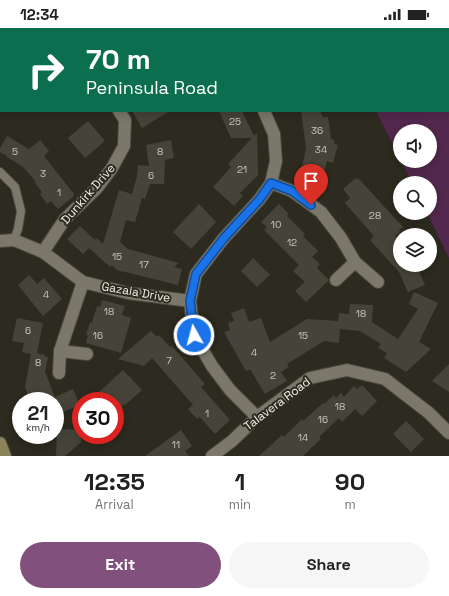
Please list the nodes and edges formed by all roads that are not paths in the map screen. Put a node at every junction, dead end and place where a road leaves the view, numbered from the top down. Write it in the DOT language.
graph roads {
  1 [pos="120,112"];
  2 [pos="264,112"];
  3 [pos="0,172"];
  4 [pos="271,183"];
  5 [pos="14,240"];
  6 [pos="0,241"];
  7 [pos="43,252"];
  8 [pos="355,262"];
  9 [pos="336,280"];
  10 [pos="83,282"];
  11 [pos="378,282"];
  12 [pos="190,301"];
  13 [pos="60,351"];
  14 [pos="87,354"];
  15 [pos="59,373"];
  16 [pos="257,417"];
  17 [pos="449,433"];
  18 [pos="0,443"];
  19 [pos="5,456"];
  20 [pos="212,456"];
  1 -- 7 [label="street, Dunkirk Drive"];
  2 -- 4 [label="street"];
  3 -- 5 [label="lane"];
  4 -- 8 [label="street"];
  4 -- 12 [label="street"];
  5 -- 6 [label="street, Gazala Drive"];
  5 -- 7 [label="street, Gazala Drive"];
  7 -- 10 [label="street, Gazala Drive"];
  8 -- 9 [label="street"];
  8 -- 11 [label="street"];
  10 -- 12 [label="street, Gazala Drive"];
  10 -- 13 [label="street"];
  12 -- 16 [label="street"];
  13 -- 14 [label="street"];
  13 -- 15 [label="street"];
  16 -- 17 [label="street, Talavera Road"];
  16 -- 20 [label="street, Talavera Road"];
  18 -- 19 [label="street"];
}
